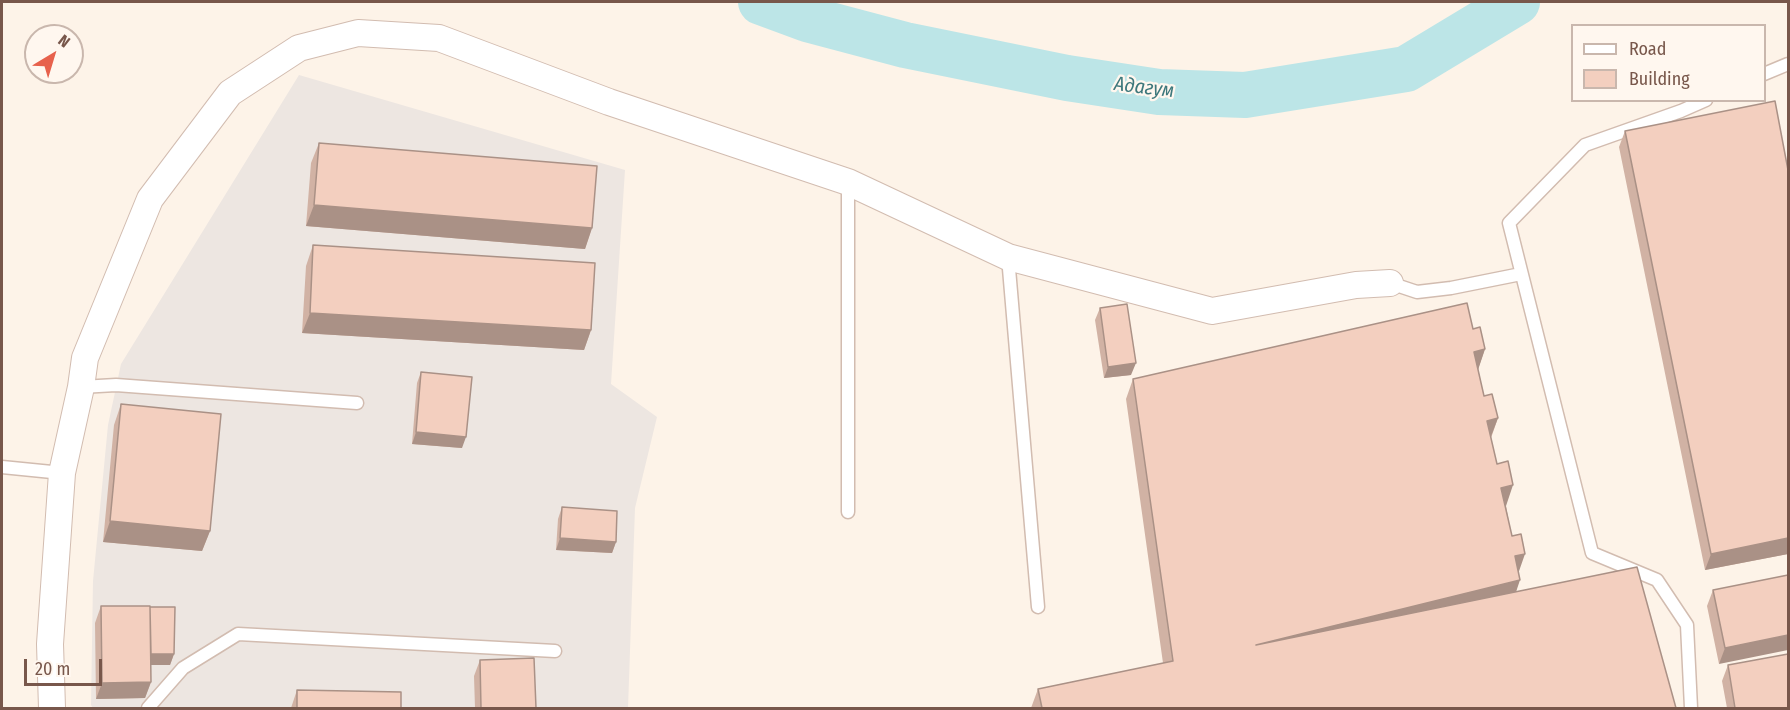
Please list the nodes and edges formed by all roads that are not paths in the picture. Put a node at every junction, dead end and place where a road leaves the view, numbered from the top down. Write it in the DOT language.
graph roads {
  1 [pos="1788,64"];
  2 [pos="1766,73"];
  3 [pos="1701,102"];
  4 [pos="848,183"];
  5 [pos="1008,257"];
  6 [pos="1521,274"];
  7 [pos="1390,283"];
  8 [pos="81,387"];
  9 [pos="357,403"];
  10 [pos="2,466"];
  11 [pos="62,473"];
  12 [pos="848,512"];
  13 [pos="1038,606"];
  14 [pos="555,651"];
  15 [pos="52,708"];
  16 [pos="148,708"];
  17 [pos="1691,708"];
  1 -- 2 [label="lane"];
  3 -- 6 [label="lane"];
  4 -- 5 [label="street"];
  4 -- 8 [label="street"];
  4 -- 12 [label="lane"];
  5 -- 7 [label="street"];
  5 -- 13 [label="lane"];
  6 -- 7 [label="lane"];
  6 -- 17 [label="lane"];
  8 -- 9 [label="lane"];
  8 -- 11 [label="street"];
  10 -- 11 [label="lane"];
  11 -- 15 [label="street"];
  14 -- 16 [label="lane"];
}
